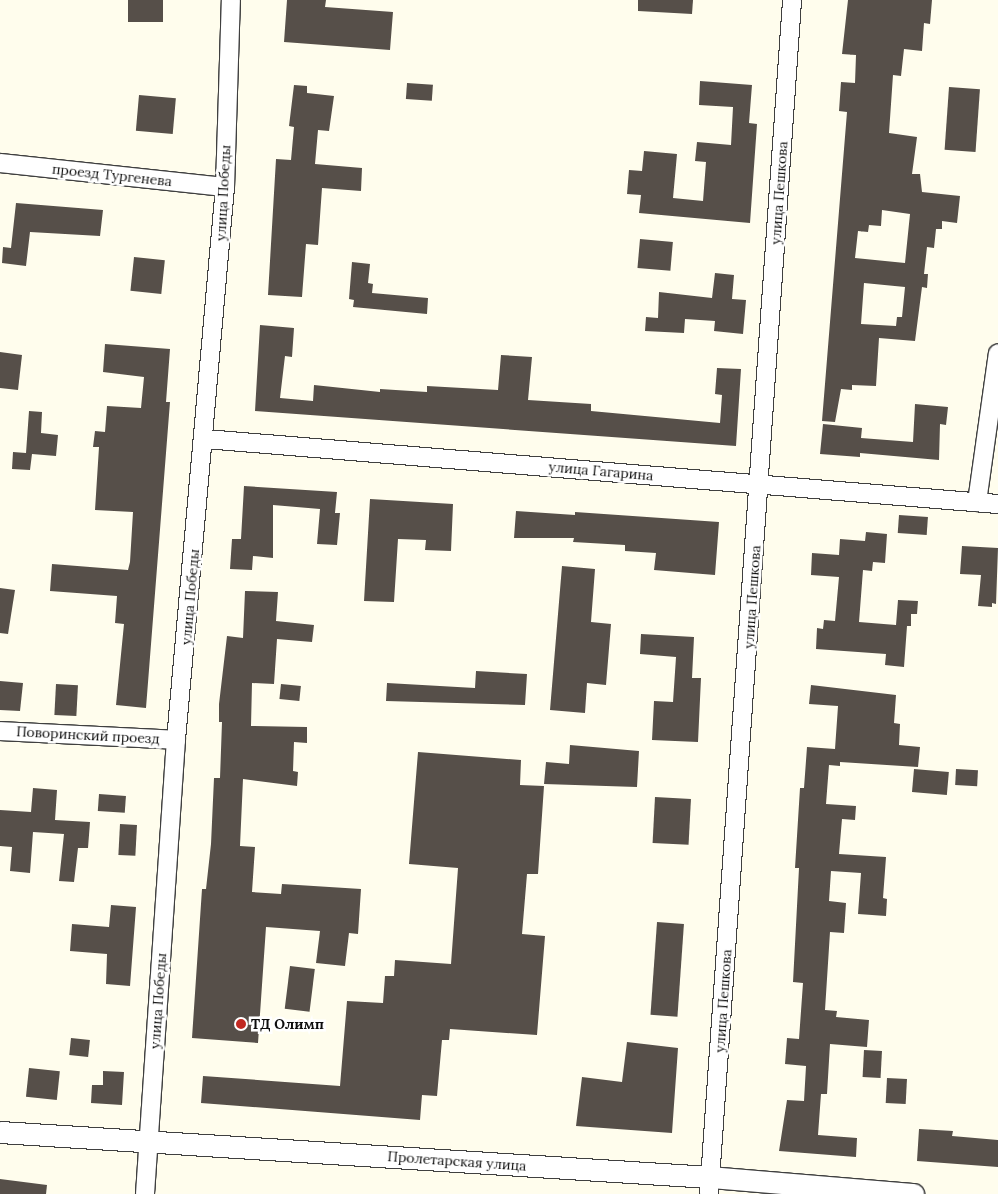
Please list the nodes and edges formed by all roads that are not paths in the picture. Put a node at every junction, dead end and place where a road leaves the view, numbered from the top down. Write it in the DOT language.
graph roads {
  1 [pos="231,0"];
  2 [pos="792,0"];
  3 [pos="0,163"];
  4 [pos="225,187"];
  5 [pos="998,353"];
  6 [pos="205,439"];
  7 [pos="760,484"];
  8 [pos="977,502"];
  9 [pos="998,504"];
  10 [pos="0,731"];
  11 [pos="176,740"];
  12 [pos="0,1132"];
  13 [pos="148,1142"];
  14 [pos="709,1186"];
  15 [pos="145,1194"];
  16 [pos="913,1194"];
  1 -- 4 [label="street, улица Победы"];
  2 -- 7 [label="street, улица Пешкова"];
  3 -- 4 [label="street, проезд Тургенева"];
  4 -- 6 [label="street, улица Победы"];
  5 -- 8 [label="street"];
  6 -- 7 [label="street, улица Гагарина"];
  6 -- 11 [label="street, улица Победы"];
  7 -- 8 [label="street, улица Гагарина"];
  7 -- 14 [label="street, улица Пешкова"];
  8 -- 9 [label="street, улица Гагарина"];
  10 -- 11 [label="street, Поворинский проезд"];
  11 -- 13 [label="street, улица Победы"];
  12 -- 13 [label="street, Пролетарская улица"];
  13 -- 14 [label="street, Пролетарская улица"];
  13 -- 15 [label="street, улица Победы"];
  14 -- 16 [label="street, Пролетарская улица"];
}
